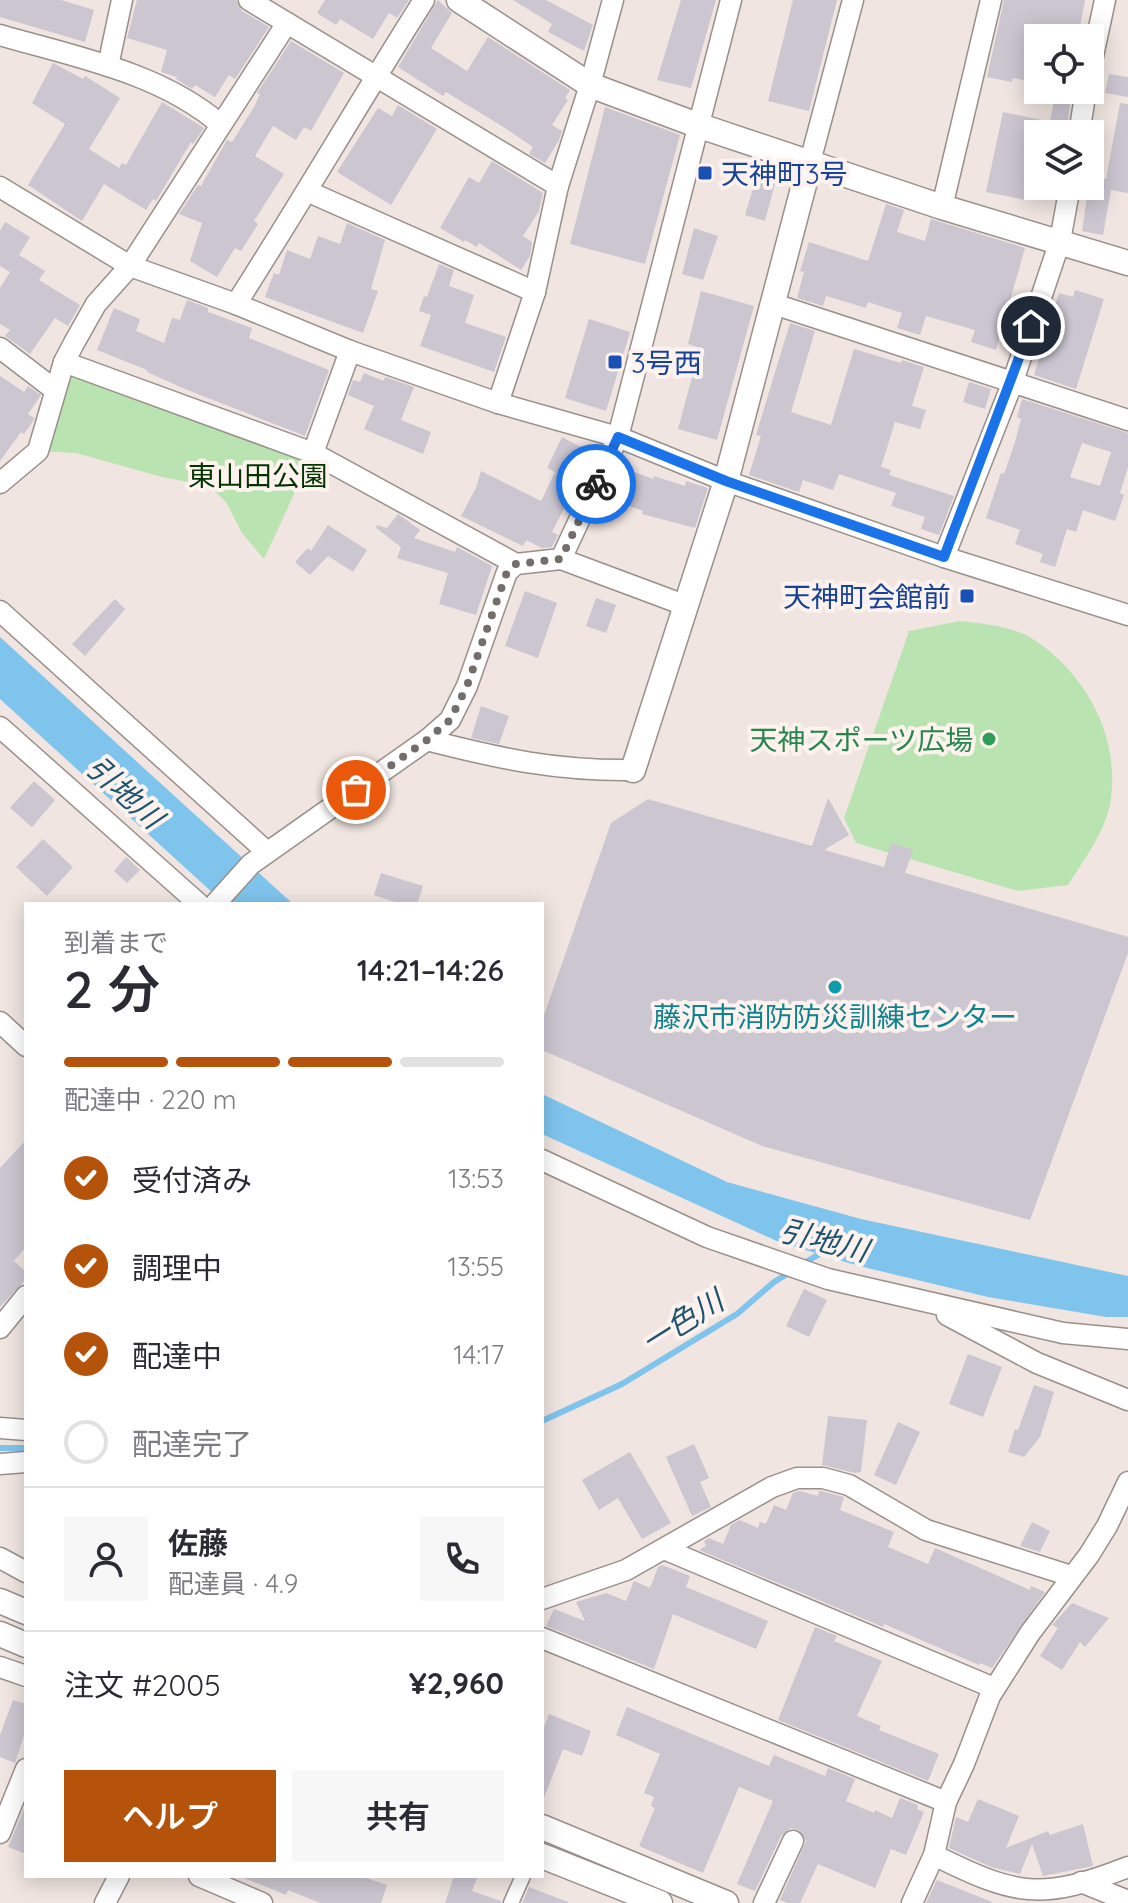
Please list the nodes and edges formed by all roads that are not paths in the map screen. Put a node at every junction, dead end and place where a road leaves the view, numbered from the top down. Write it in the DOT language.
graph roads {
  1 [pos="122,0"];
  2 [pos="249,0"];
  3 [pos="424,0"];
  4 [pos="459,0"];
  5 [pos="613,0"];
  6 [pos="731,0"];
  7 [pos="853,0"];
  8 [pos="991,0"];
  9 [pos="1105,0"];
  10 [pos="287,23"];
  11 [pos="1100,24"];
  12 [pos="0,35"];
  13 [pos="108,66"];
  14 [pos="376,76"];
  15 [pos="590,85"];
  16 [pos="220,124"];
  17 [pos="697,125"];
  18 [pos="810,162"];
  19 [pos="558,186"];
  20 [pos="0,187"];
  21 [pos="309,192"];
  22 [pos="1067,200"];
  23 [pos="942,207"];
  24 [pos="1060,241"];
  25 [pos="1128,263"];
  26 [pos="130,266"];
  27 [pos="535,292"];
  28 [pos="236,304"];
  29 [pos="774,304"];
  30 [pos="0,348"];
  31 [pos="350,351"];
  32 [pos="64,362"];
  33 [pos="1012,384"];
  34 [pos="55,390"];
  35 [pos="498,403"];
  36 [pos="1128,420"];
  37 [pos="618,437"];
  38 [pos="313,453"];
  39 [pos="726,481"];
  40 [pos="0,483"];
  41 [pos="944,557"];
  42 [pos="561,559"];
  43 [pos="516,564"];
  44 [pos="687,606"];
  45 [pos="0,611"];
  46 [pos="1128,615"];
  47 [pos="0,727"];
  48 [pos="427,740"];
  49 [pos="633,770"];
  50 [pos="259,858"];
  51 [pos="209,902"];
  52 [pos="211,902"];
  53 [pos="0,1022"];
  54 [pos="24,1044"];
  55 [pos="544,1161"];
  56 [pos="24,1298"];
  57 [pos="923,1302"];
  58 [pos="0,1328"];
  59 [pos="1128,1339"];
  60 [pos="1128,1400"];
  61 [pos="0,1428"];
  62 [pos="24,1430"];
  63 [pos="24,1462"];
  64 [pos="0,1464"];
  65 [pos="1128,1482"];
  66 [pos="664,1549"];
  67 [pos="0,1558"];
  68 [pos="24,1571"];
  69 [pos="1071,1576"];
  70 [pos="544,1598"];
  71 [pos="0,1601"];
  72 [pos="24,1611"];
  73 [pos="0,1634"];
  74 [pos="544,1639"];
  75 [pos="24,1644"];
  76 [pos="0,1667"];
  77 [pos="24,1675"];
  78 [pos="994,1688"];
  79 [pos="24,1773"];
  80 [pos="13,1798"];
  81 [pos="946,1802"];
  82 [pos="544,1828"];
  83 [pos="0,1833"];
  84 [pos="793,1841"];
  85 [pos="934,1855"];
  86 [pos="544,1857"];
  87 [pos="1128,1867"];
  88 [pos="118,1878"];
  89 [pos="204,1878"];
  90 [pos="522,1878"];
  91 [pos="1081,1882"];
  92 [pos="1128,1901"];
  93 [pos="105,1903"];
  94 [pos="262,1903"];
  95 [pos="511,1903"];
  96 [pos="660,1903"];
  97 [pos="726,1903"];
  98 [pos="764,1903"];
  99 [pos="912,1903"];
  1 -- 13 [label="street"];
  2 -- 10 [label="street"];
  3 -- 14 [label="street"];
  4 -- 15 [label="street"];
  5 -- 15 [label="street"];
  6 -- 17 [label="street"];
  7 -- 18 [label="street"];
  8 -- 23 [label="street"];
  9 -- 11 [label="street"];
  10 -- 14 [label="street"];
  10 -- 16 [label="street"];
  12 -- 13 [label="street"];
  13 -- 16 [label="street"];
  14 -- 19 [label="street"];
  14 -- 21 [label="street"];
  15 -- 17 [label="street"];
  15 -- 19 [label="street"];
  16 -- 26 [label="street"];
  17 -- 18 [label="street"];
  17 -- 37 [label="street"];
  18 -- 23 [label="street"];
  18 -- 29 [label="street"];
  19 -- 27 [label="street"];
  20 -- 26 [label="street"];
  21 -- 27 [label="street"];
  21 -- 28 [label="street"];
  22 -- 24 [label="street"];
  23 -- 24 [label="street"];
  24 -- 25 [label="street"];
  24 -- 33 [label="street"];
  26 -- 28 [label="street"];
  26 -- 32 [label="street"];
  27 -- 35 [label="street"];
  28 -- 31 [label="street"];
  29 -- 33 [label="street"];
  29 -- 39 [label="street"];
  30 -- 34 [label="street"];
  31 -- 35 [label="street"];
  31 -- 38 [label="street"];
  32 -- 34 [label="street"];
  32 -- 38 [label="street"];
  33 -- 36 [label="street"];
  33 -- 41 [label="street"];
  34 -- 40 [label="street"];
  35 -- 37 [label="street"];
  37 -- 39 [label="street"];
  37 -- 42 [label="street"];
  38 -- 43 [label="street"];
  39 -- 41 [label="street"];
  39 -- 44 [label="street"];
  41 -- 46 [label="street"];
  42 -- 43 [label="street"];
  42 -- 44 [label="street"];
  43 -- 48 [label="street"];
  44 -- 49 [label="street"];
  45 -- 50 [label="street"];
  47 -- 51 [label="street"];
  48 -- 49 [label="street"];
  48 -- 50 [label="street"];
  50 -- 52 [label="street"];
  53 -- 54 [label="street"];
  55 -- 57 [label="street"];
  56 -- 58 [label="street"];
  57 -- 59 [label="street"];
  57 -- 60 [label="street"];
  61 -- 62 [label="street"];
  63 -- 64 [label="street"];
  65 -- 69 [label="street"];
  66 -- 69 [label="street"];
  66 -- 70 [label="street"];
  66 -- 78 [label="street"];
  67 -- 68 [label="street"];
  69 -- 78 [label="street"];
  71 -- 72 [label="street"];
  73 -- 75 [label="street"];
  74 -- 81 [label="street"];
  76 -- 77 [label="street"];
  78 -- 81 [label="street"];
  79 -- 80 [label="street"];
  80 -- 83 [label="street"];
  81 -- 85 [label="street"];
  82 -- 97 [label="street"];
  84 -- 98 [label="street"];
  85 -- 91 [label="street"];
  85 -- 99 [label="street"];
  86 -- 96 [label="street"];
  87 -- 91 [label="street"];
  88 -- 93 [label="street"];
  89 -- 94 [label="street"];
  90 -- 95 [label="street"];
  91 -- 92 [label="street"];
}
